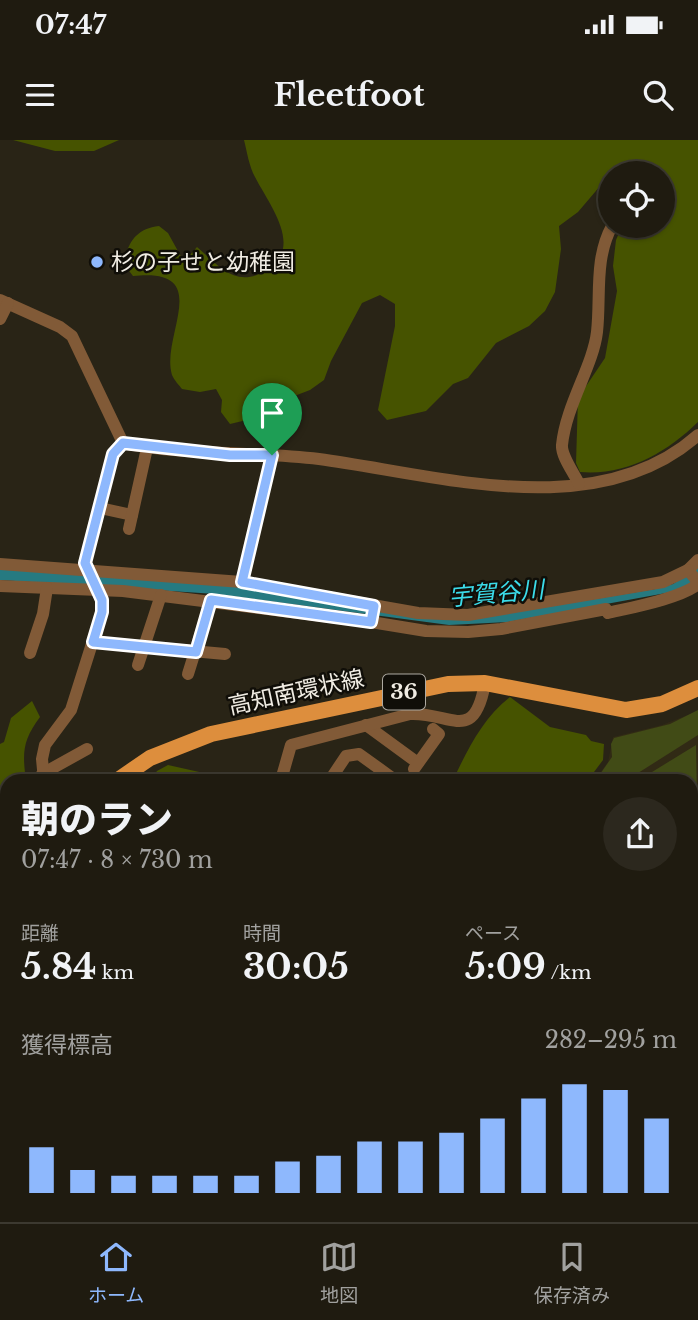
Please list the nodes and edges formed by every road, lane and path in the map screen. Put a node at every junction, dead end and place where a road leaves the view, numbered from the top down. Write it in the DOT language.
graph roads {
  1 [pos="605,238"];
  2 [pos="4,302"];
  3 [pos="0,319"];
  4 [pos="698,435"];
  5 [pos="123,443"];
  6 [pos="147,448"];
  7 [pos="272,455"];
  8 [pos="579,484"];
  9 [pos="100,508"];
  10 [pos="132,516"];
  11 [pos="129,529"];
  12 [pos="698,560"];
  13 [pos="0,564"];
  14 [pos="88,571"];
  15 [pos="694,578"];
  16 [pos="242,582"];
  17 [pos="0,586"];
  18 [pos="47,588"];
  19 [pos="96,589"];
  20 [pos="161,595"];
  21 [pos="211,600"];
  22 [pos="373,614"];
  23 [pos="93,642"];
  24 [pos="144,646"];
  25 [pos="196,652"];
  26 [pos="30,653"];
  27 [pos="225,654"];
  28 [pos="138,665"];
  29 [pos="188,674"];
  30 [pos="485,683"];
  31 [pos="698,688"];
  32 [pos="366,725"];
  33 [pos="433,729"];
  34 [pos="87,749"];
  35 [pos="43,774"];
  36 [pos="48,774"];
  37 [pos="127,774"];
  38 [pos="283,774"];
  39 [pos="334,774"];
  40 [pos="385,774"];
  1 -- 8 [label="street"];
  2 -- 3 [label="street"];
  2 -- 5 [label="street"];
  4 -- 8 [label="street"];
  5 -- 6 [label="street"];
  5 -- 9 [label="street"];
  6 -- 7 [label="street"];
  6 -- 10 [label="street"];
  7 -- 8 [label="street"];
  7 -- 16 [label="street"];
  9 -- 10 [label="street"];
  9 -- 14 [label="street"];
  10 -- 11 [label="street"];
  12 -- 15 [label="street"];
  13 -- 14 [label="street"];
  14 -- 16 [label="street"];
  14 -- 19 [label="street"];
  15 -- 22 [label="street"];
  15 -- 22 [label="street"];
  16 -- 22 [label="street"];
  17 -- 18 [label="street"];
  18 -- 19 [label="street"];
  18 -- 26 [label="street"];
  19 -- 20 [label="street"];
  19 -- 23 [label="street"];
  20 -- 21 [label="street"];
  20 -- 24 [label="street"];
  21 -- 22 [label="street"];
  21 -- 25 [label="street"];
  23 -- 24 [label="street"];
  23 -- 35 [label="street"];
  24 -- 25 [label="street"];
  24 -- 28 [label="street"];
  25 -- 27 [label="street"];
  25 -- 29 [label="street"];
  30 -- 31 [label="main road, 高知南環状線 / 36"];
  30 -- 32 [label="street"];
  30 -- 37 [label="main road, 高知南環状線 / 36"];
  32 -- 33 [label="street"];
  32 -- 38 [label="street"];
  34 -- 36 [label="street"];
  39 -- 40 [label="street"];
}
